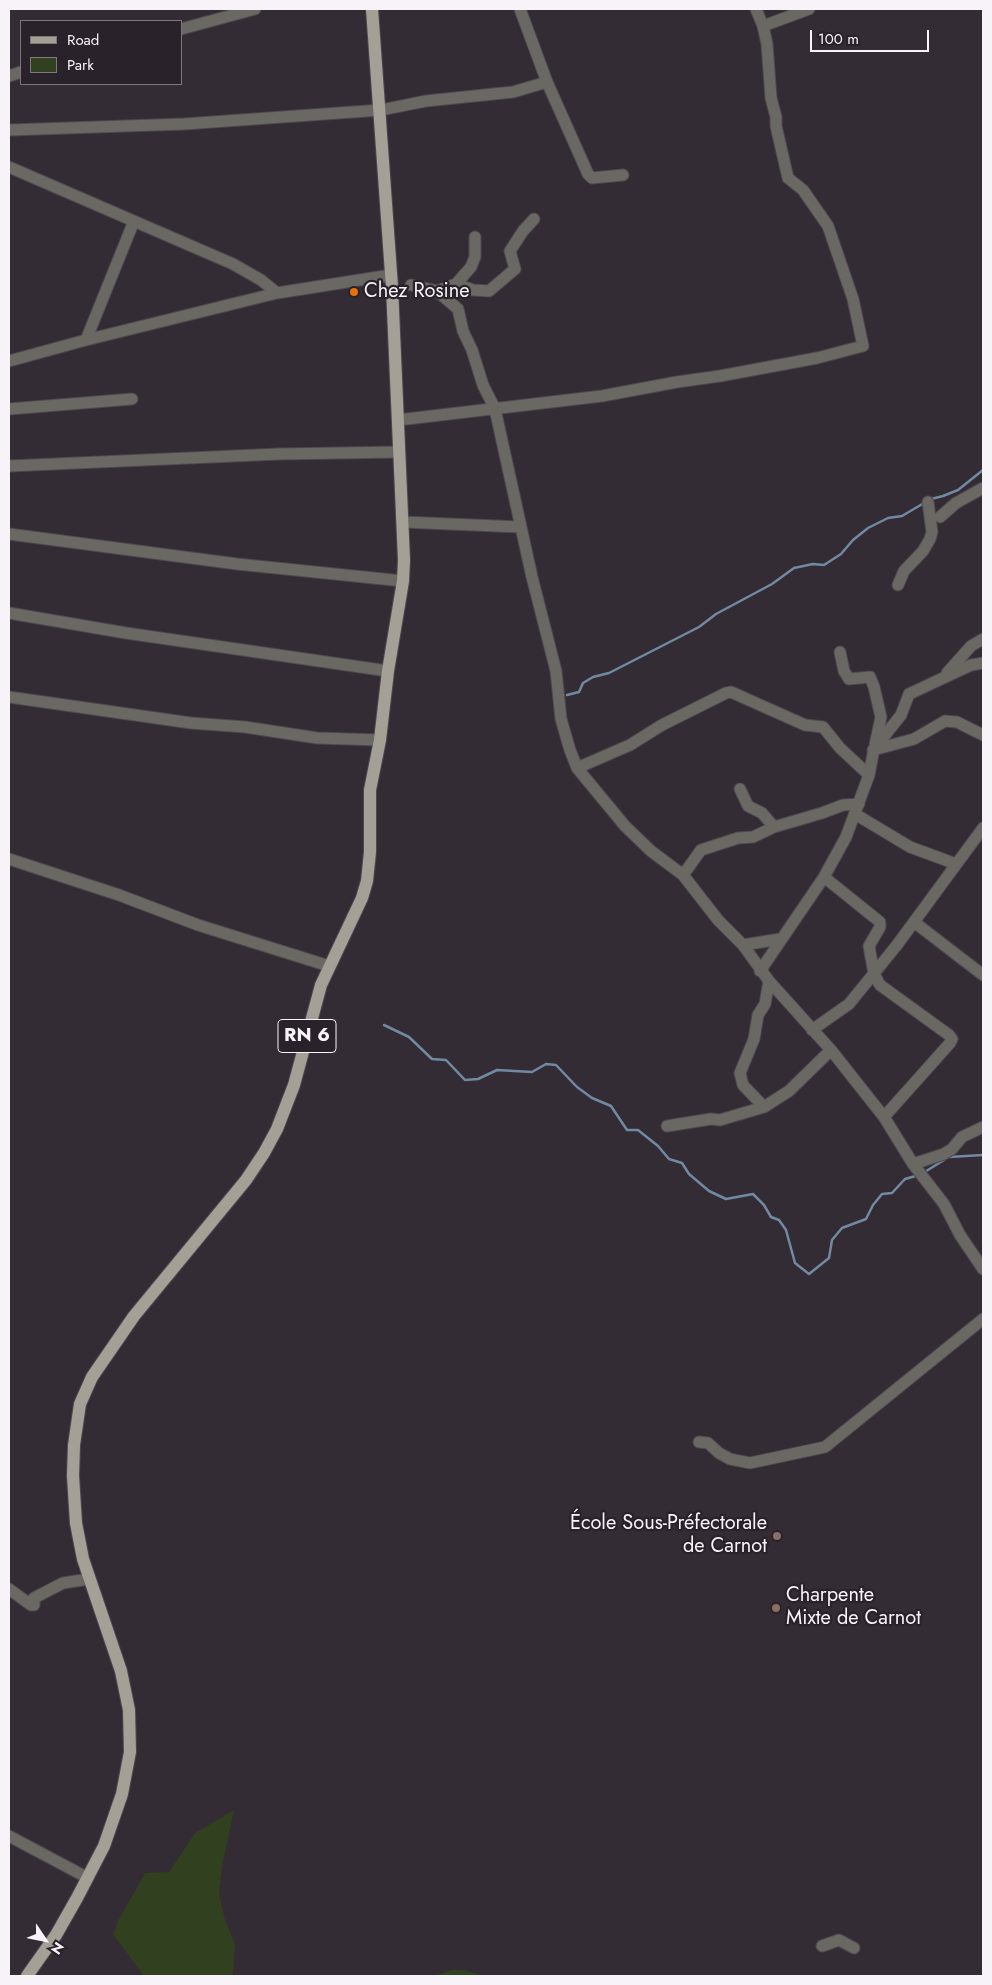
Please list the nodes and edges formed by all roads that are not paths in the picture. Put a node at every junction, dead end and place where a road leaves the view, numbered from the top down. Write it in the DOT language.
graph roads {
  1 [pos="255,9"];
  2 [pos="372,9"];
  3 [pos="520,9"];
  4 [pos="756,9"];
  5 [pos="809,9"];
  6 [pos="764,26"];
  7 [pos="182,29"];
  8 [pos="547,82"];
  9 [pos="381,110"];
  10 [pos="9,130"];
  11 [pos="9,167"];
  12 [pos="623,174"];
  13 [pos="534,219"];
  14 [pos="134,221"];
  15 [pos="475,237"];
  16 [pos="391,275"];
  17 [pos="456,284"];
  18 [pos="411,285"];
  19 [pos="437,291"];
  20 [pos="277,293"];
  21 [pos="86,340"];
  22 [pos="9,361"];
  23 [pos="132,399"];
  24 [pos="9,409"];
  25 [pos="495,409"];
  26 [pos="398,420"];
  27 [pos="399,452"];
  28 [pos="9,466"];
  29 [pos="983,488"];
  30 [pos="928,502"];
  31 [pos="940,517"];
  32 [pos="403,522"];
  33 [pos="520,527"];
  34 [pos="9,534"];
  35 [pos="403,581"];
  36 [pos="898,585"];
  37 [pos="9,613"];
  38 [pos="983,639"];
  39 [pos="840,652"];
  40 [pos="983,663"];
  41 [pos="388,671"];
  42 [pos="940,680"];
  43 [pos="9,696"];
  44 [pos="983,735"];
  45 [pos="380,740"];
  46 [pos="874,750"];
  47 [pos="578,768"];
  48 [pos="869,775"];
  49 [pos="740,789"];
  50 [pos="857,809"];
  51 [pos="774,827"];
  52 [pos="983,828"];
  53 [pos="9,859"];
  54 [pos="956,864"];
  55 [pos="683,876"];
  56 [pos="824,877"];
  57 [pos="914,922"];
  58 [pos="780,939"];
  59 [pos="743,945"];
  60 [pos="328,966"];
  61 [pos="760,971"];
  62 [pos="874,974"];
  63 [pos="983,975"];
  64 [pos="769,982"];
  65 [pos="812,1030"];
  66 [pos="831,1050"];
  67 [pos="764,1107"];
  68 [pos="884,1117"];
  69 [pos="667,1126"];
  70 [pos="983,1127"];
  71 [pos="913,1164"];
  72 [pos="983,1269"];
  73 [pos="983,1319"];
  74 [pos="699,1442"];
  75 [pos="89,1579"];
  76 [pos="9,1589"];
  77 [pos="9,1836"];
  78 [pos="88,1878"];
  79 [pos="822,1946"];
  80 [pos="854,1948"];
  81 [pos="27,1976"];
  1 -- 7 [label="street"];
  2 -- 9 [label="main road, RN 6"];
  3 -- 8 [label="street"];
  4 -- 6 [label="street"];
  5 -- 6 [label="street"];
  6 -- 25 [label="street"];
  8 -- 9 [label="street"];
  8 -- 12 [label="street"];
  9 -- 10 [label="street"];
  9 -- 16 [label="main road, RN 6"];
  11 -- 14 [label="street"];
  13 -- 17 [label="street"];
  14 -- 20 [label="street"];
  14 -- 21 [label="street"];
  15 -- 17 [label="street"];
  16 -- 20 [label="street"];
  16 -- 26 [label="main road, RN 6"];
  17 -- 19 [label="street"];
  18 -- 19 [label="street"];
  19 -- 25 [label="street"];
  20 -- 21 [label="street"];
  21 -- 22 [label="street"];
  23 -- 24 [label="street"];
  25 -- 26 [label="street"];
  25 -- 33 [label="street"];
  26 -- 27 [label="main road, RN 6"];
  27 -- 28 [label="street"];
  27 -- 32 [label="main road, RN 6"];
  29 -- 31 [label="street"];
  30 -- 36 [label="street"];
  32 -- 33 [label="street"];
  32 -- 35 [label="main road, RN 6"];
  33 -- 47 [label="street"];
  34 -- 35 [label="street"];
  35 -- 41 [label="main road, RN 6"];
  37 -- 41 [label="street"];
  38 -- 42 [label="street"];
  39 -- 46 [label="street"];
  40 -- 42 [label="street"];
  41 -- 45 [label="main road, RN 6"];
  42 -- 46 [label="street"];
  43 -- 45 [label="street"];
  44 -- 46 [label="street"];
  45 -- 60 [label="main road, RN 6"];
  46 -- 48 [label="street"];
  47 -- 48 [label="street"];
  47 -- 55 [label="street"];
  48 -- 50 [label="street"];
  49 -- 51 [label="street"];
  50 -- 51 [label="street"];
  50 -- 54 [label="street"];
  50 -- 56 [label="street"];
  51 -- 55 [label="street"];
  52 -- 54 [label="street"];
  53 -- 60 [label="street"];
  54 -- 57 [label="street"];
  55 -- 59 [label="street"];
  56 -- 58 [label="street"];
  56 -- 62 [label="street"];
  57 -- 62 [label="street"];
  57 -- 63 [label="street"];
  58 -- 59 [label="street"];
  58 -- 61 [label="street"];
  59 -- 61 [label="street"];
  60 -- 75 [label="main road, RN 6"];
  61 -- 64 [label="street"];
  62 -- 65 [label="street"];
  62 -- 68 [label="street"];
  64 -- 65 [label="street"];
  64 -- 67 [label="street"];
  65 -- 66 [label="street"];
  66 -- 67 [label="street"];
  66 -- 68 [label="street"];
  67 -- 69 [label="street"];
  68 -- 71 [label="street"];
  70 -- 71 [label="street"];
  71 -- 72 [label="street"];
  73 -- 74 [label="street"];
  75 -- 76 [label="street"];
  75 -- 78 [label="main road, RN 6"];
  77 -- 78 [label="street"];
  78 -- 81 [label="main road, RN 6"];
  79 -- 80 [label="street"];
}
